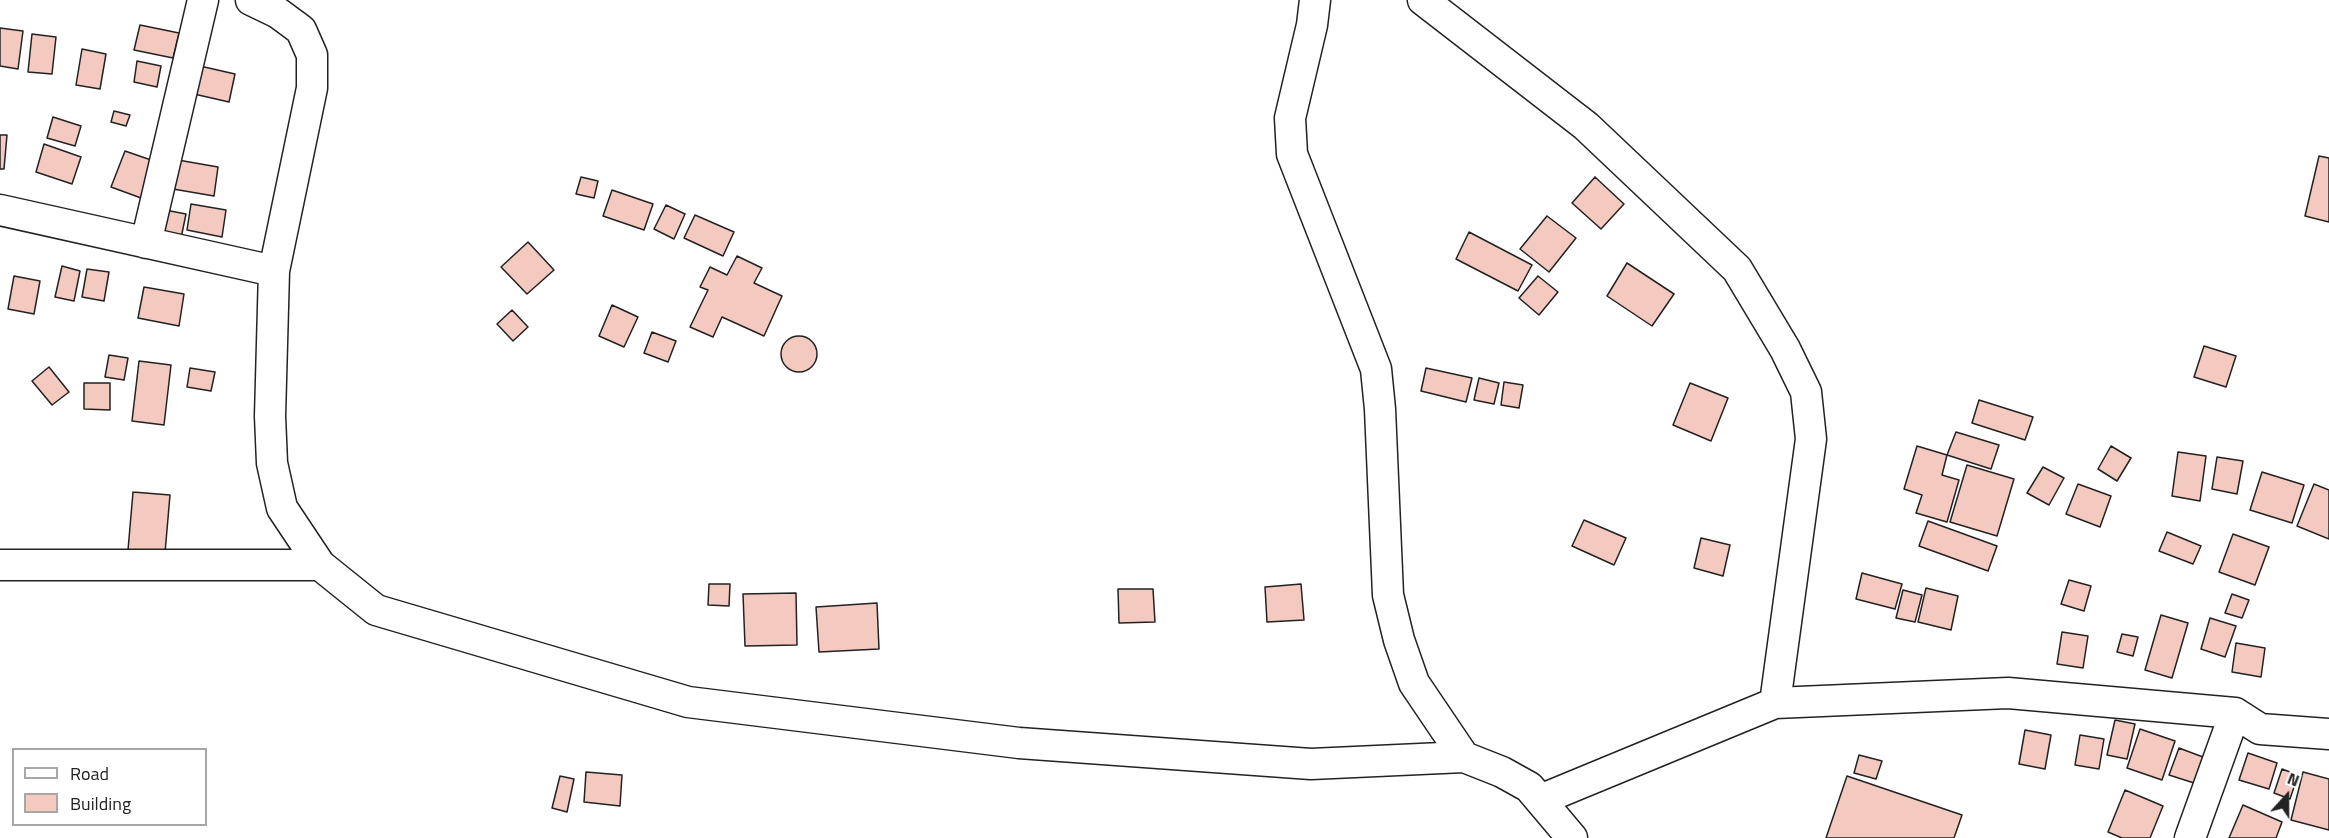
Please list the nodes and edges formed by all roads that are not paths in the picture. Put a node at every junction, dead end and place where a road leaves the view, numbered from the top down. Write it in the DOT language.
graph roads {
  1 [pos="203,0"];
  2 [pos="251,0"];
  3 [pos="1315,0"];
  4 [pos="1423,0"];
  5 [pos="0,210"];
  6 [pos="146,243"];
  7 [pos="274,271"];
  8 [pos="0,565"];
  9 [pos="320,565"];
  10 [pos="1775,703"];
  11 [pos="2235,713"];
  12 [pos="2329,734"];
  13 [pos="1464,757"];
  14 [pos="1539,800"];
  15 [pos="1572,838"];
  16 [pos="2190,838"];
  1 -- 6 [label="street"];
  2 -- 7 [label="street"];
  3 -- 13 [label="street"];
  4 -- 10 [label="street"];
  5 -- 6 [label="street"];
  6 -- 7 [label="street"];
  7 -- 9 [label="street"];
  8 -- 9 [label="street"];
  9 -- 13 [label="street"];
  10 -- 11 [label="street"];
  10 -- 14 [label="street"];
  11 -- 12 [label="street"];
  11 -- 16 [label="street"];
  13 -- 14 [label="street"];
  14 -- 15 [label="street"];
}
